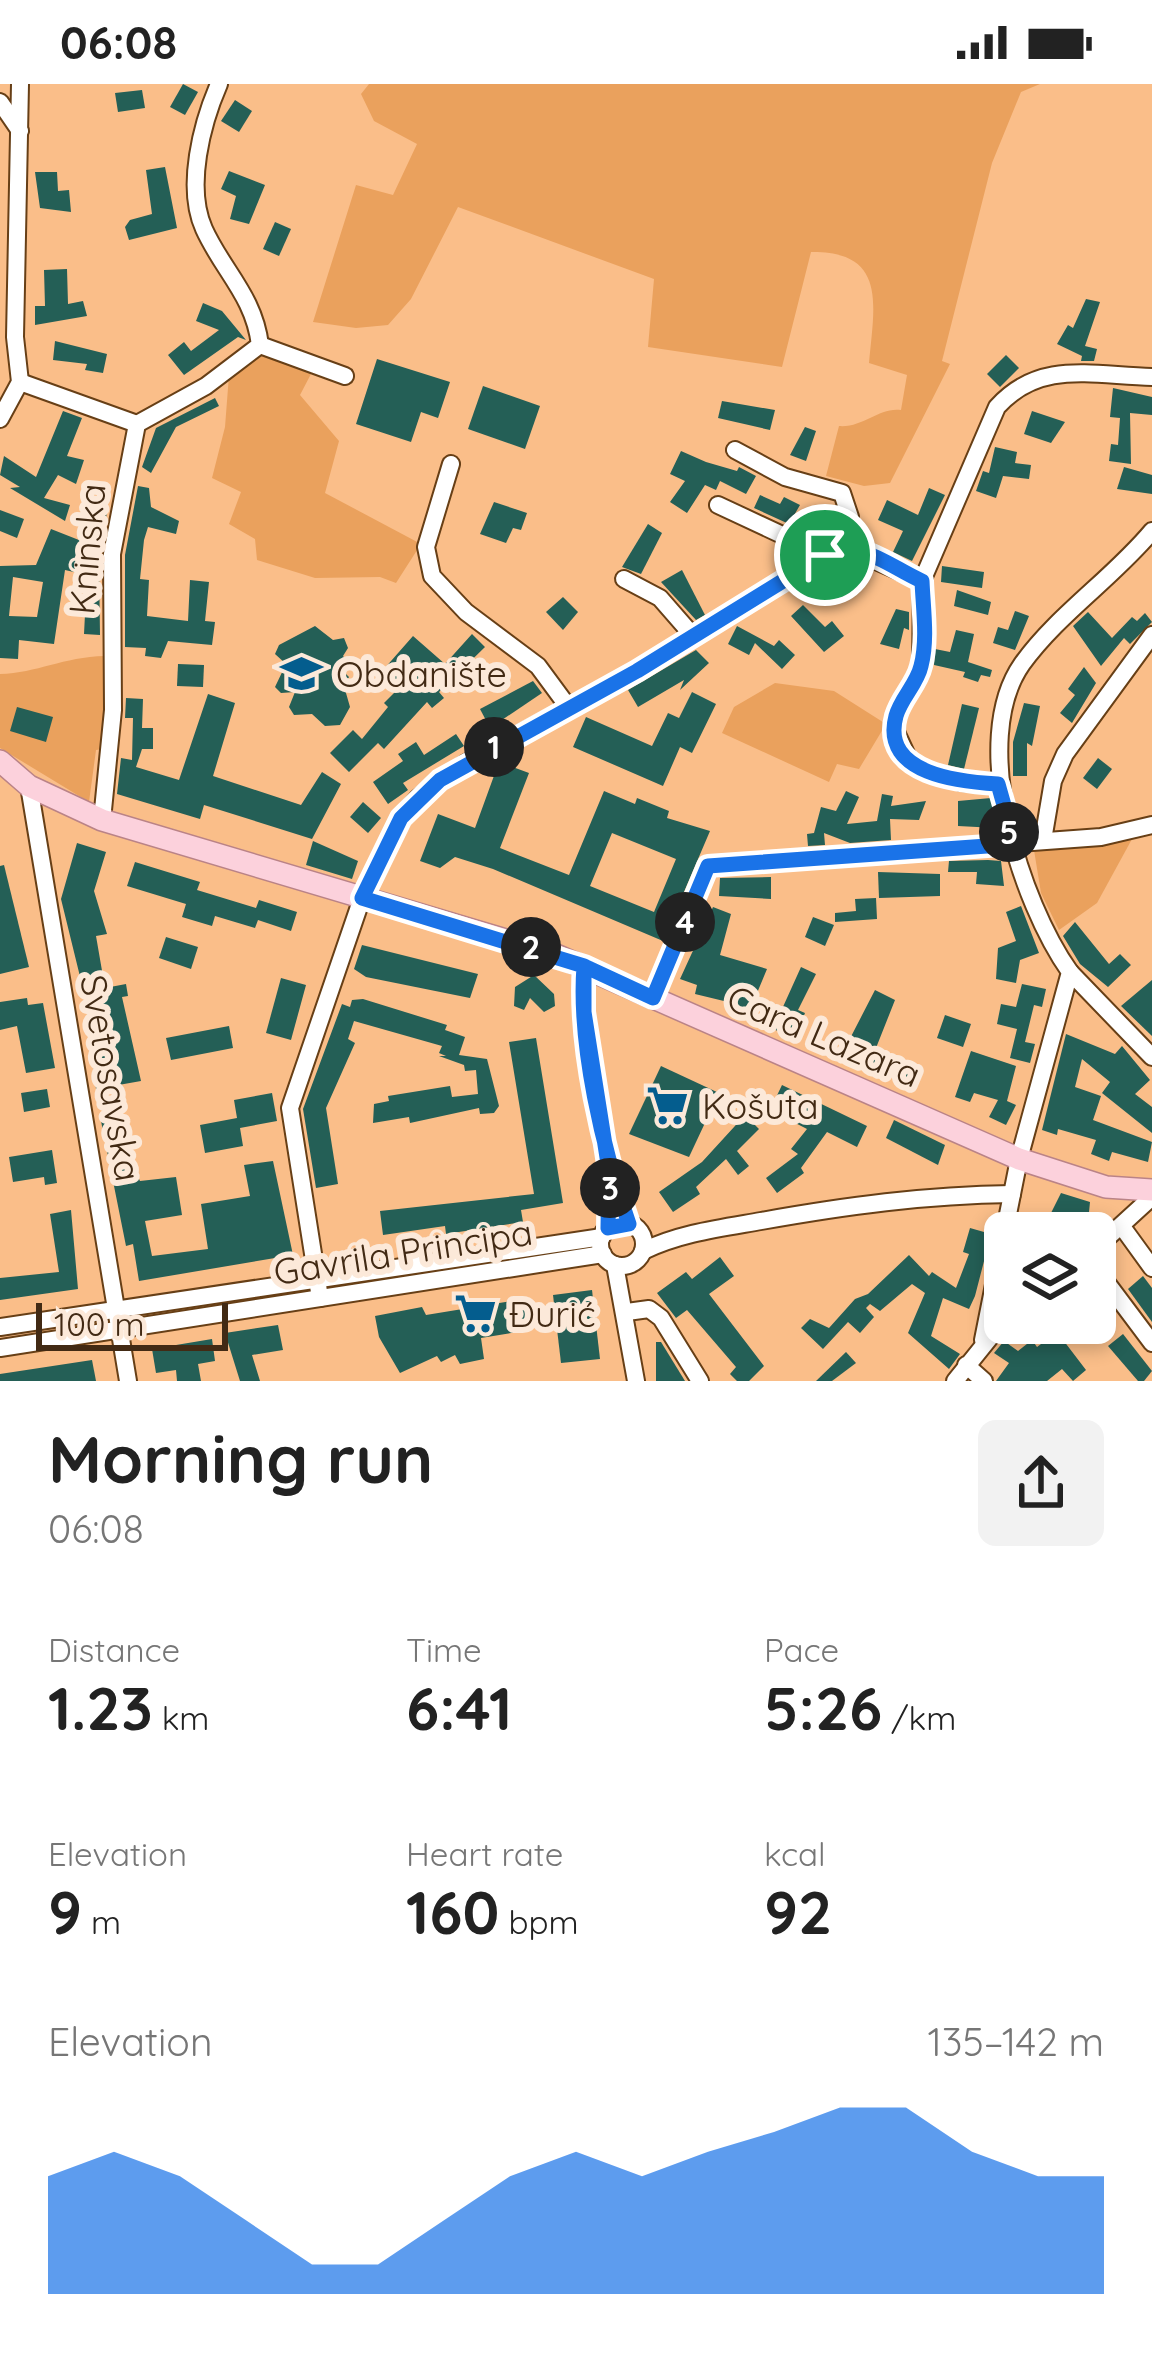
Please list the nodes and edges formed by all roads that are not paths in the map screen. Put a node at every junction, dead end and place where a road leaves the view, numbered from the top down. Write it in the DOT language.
graph roads {
  1 [pos="20,84"];
  2 [pos="219,84"];
  3 [pos="0,102"];
  4 [pos="21,134"];
  5 [pos="0,324"];
  6 [pos="7,336"];
  7 [pos="260,345"];
  8 [pos="345,376"];
  9 [pos="1152,377"];
  10 [pos="20,382"];
  11 [pos="0,419"];
  12 [pos="137,424"];
  13 [pos="735,450"];
  14 [pos="452,464"];
  15 [pos="718,505"];
  16 [pos="1152,531"];
  17 [pos="842,546"];
  18 [pos="825,555"];
  19 [pos="623,579"];
  20 [pos="922,581"];
  21 [pos="1152,635"];
  22 [pos="694,637"];
  23 [pos="569,708"];
  24 [pos="0,761"];
  25 [pos="998,784"];
  26 [pos="29,786"];
  27 [pos="102,820"];
  28 [pos="1152,825"];
  29 [pos="1043,840"];
  30 [pos="1015,844"];
  31 [pos="362,898"];
  32 [pos="584,966"];
  33 [pos="1070,972"];
  34 [pos="653,998"];
  35 [pos="1152,1057"];
  36 [pos="1018,1159"];
  37 [pos="609,1170"];
  38 [pos="1012,1194"];
  39 [pos="1152,1194"];
  40 [pos="634,1227"];
  41 [pos="1123,1228"];
  42 [pos="700,1232"];
  43 [pos="1116,1233"];
  44 [pos="617,1250"];
  45 [pos="1152,1268"];
  46 [pos="319,1289"];
  47 [pos="1116,1295"];
  48 [pos="627,1312"];
  49 [pos="119,1320"];
  50 [pos="0,1328"];
  51 [pos="983,1340"];
  52 [pos="1152,1343"];
  53 [pos="0,1348"];
  54 [pos="966,1365"];
  55 [pos="128,1381"];
  56 [pos="636,1381"];
  57 [pos="700,1381"];
  58 [pos="955,1381"];
  59 [pos="984,1381"];
  1 -- 4 [label="street"];
  2 -- 7 [label="street"];
  3 -- 4 [label="street"];
  4 -- 6 [label="street"];
  5 -- 6 [label="street"];
  6 -- 10 [label="street"];
  7 -- 8 [label="street"];
  7 -- 12 [label="street"];
  9 -- 20 [label="street"];
  10 -- 11 [label="street"];
  10 -- 12 [label="street"];
  12 -- 27 [label="street, Kninska"];
  13 -- 17 [label="street"];
  14 -- 23 [label="street"];
  15 -- 18 [label="street"];
  16 -- 25 [label="street"];
  17 -- 18 [label="street"];
  17 -- 20 [label="street"];
  18 -- 22 [label="street"];
  19 -- 22 [label="street"];
  20 -- 25 [label="street"];
  21 -- 29 [label="street"];
  22 -- 23 [label="street"];
  23 -- 31 [label="street"];
  24 -- 26 [label="main road, Cara Lazara"];
  25 -- 30 [label="street"];
  26 -- 27 [label="main road, Cara Lazara"];
  26 -- 49 [label="street, Svetosavska"];
  27 -- 31 [label="main road, Cara Lazara"];
  28 -- 29 [label="street"];
  29 -- 30 [label="street"];
  30 -- 33 [label="street"];
  30 -- 34 [label="street"];
  31 -- 32 [label="main road, Cara Lazara"];
  31 -- 46 [label="street"];
  32 -- 34 [label="main road, Cara Lazara"];
  32 -- 37 [label="street"];
  33 -- 35 [label="street"];
  33 -- 36 [label="street"];
  34 -- 36 [label="main road, Cara Lazara"];
  36 -- 38 [label="street"];
  36 -- 39 [label="main road, Cara Lazara"];
  37 -- 40 [label="street"];
  37 -- 44 [label="street"];
  38 -- 42 [label="street, Gavrila Principa"];
  38 -- 51 [label="street"];
  39 -- 41 [label="street"];
  40 -- 42 [label="street, Gavrila Principa"];
  40 -- 44 [label="street"];
  40 -- 44 [label="street, Gavrila Principa"];
  41 -- 43 [label="street"];
  41 -- 45 [label="street"];
  42 -- 44 [label="street, Gavrila Principa"];
  44 -- 46 [label="street, Gavrila Principa"];
  44 -- 48 [label="street"];
  46 -- 49 [label="street, Gavrila Principa"];
  47 -- 52 [label="street"];
  48 -- 56 [label="street"];
  48 -- 57 [label="street"];
  49 -- 50 [label="street, Gavrila Principa"];
  49 -- 53 [label="street, Gavrila Principa"];
  49 -- 55 [label="street, Svetosavska"];
  51 -- 54 [label="street"];
  54 -- 58 [label="street"];
  54 -- 59 [label="street"];
}
